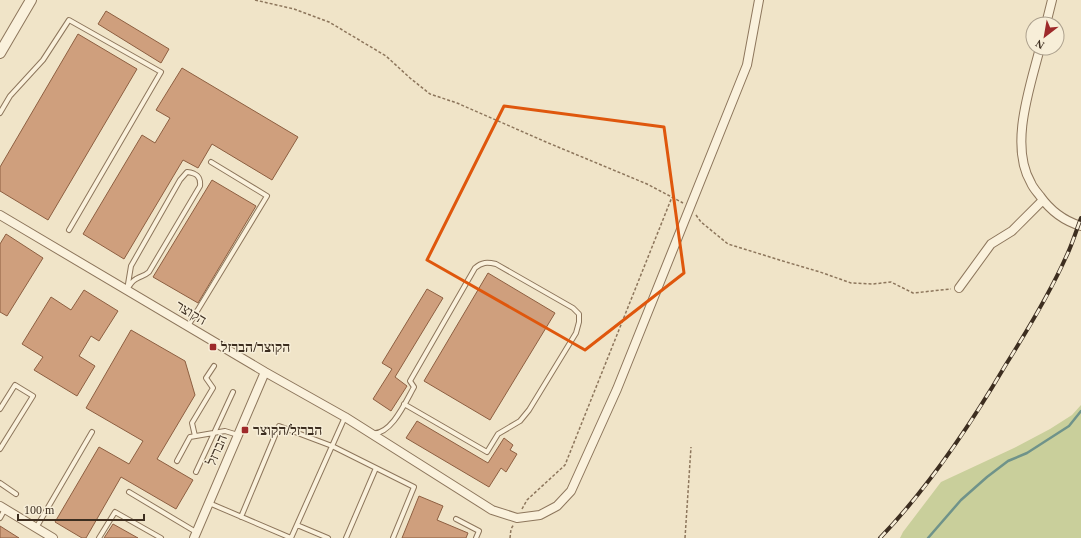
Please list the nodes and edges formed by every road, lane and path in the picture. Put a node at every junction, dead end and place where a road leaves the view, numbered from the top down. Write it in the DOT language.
graph roads {
  1 [pos="31,0"];
  2 [pos="255,0"];
  3 [pos="759,0"];
  4 [pos="1052,0"];
  5 [pos="1048,16"];
  6 [pos="0,53"];
  7 [pos="1038,56"];
  8 [pos="0,113"];
  9 [pos="210,162"];
  10 [pos="672,197"];
  11 [pos="1043,200"];
  12 [pos="690,208"];
  13 [pos="0,215"];
  14 [pos="1081,226"];
  15 [pos="70,230"];
  16 [pos="959,288"];
  17 [pos="127,290"];
  18 [pos="188,327"];
  19 [pos="214,366"];
  20 [pos="265,372"];
  21 [pos="233,392"];
  22 [pos="404,404"];
  23 [pos="0,409"];
  24 [pos="346,418"];
  25 [pos="92,432"];
  26 [pos="368,432"];
  27 [pos="214,433"];
  28 [pos="238,435"];
  29 [pos="195,436"];
  30 [pos="332,446"];
  31 [pos="691,446"];
  32 [pos="0,449"];
  33 [pos="177,461"];
  34 [pos="376,468"];
  35 [pos="196,472"];
  36 [pos="0,483"];
  37 [pos="129,492"];
  38 [pos="16,494"];
  39 [pos="209,503"];
  40 [pos="3,508"];
  41 [pos="241,516"];
  42 [pos="0,518"];
  43 [pos="517,518"];
  44 [pos="456,519"];
  45 [pos="297,525"];
  46 [pos="36,528"];
  47 [pos="195,535"];
  48 [pos="53,538"];
  49 [pos="99,538"];
  50 [pos="161,538"];
  51 [pos="328,538"];
  52 [pos="346,538"];
  53 [pos="393,538"];
  54 [pos="476,538"];
  55 [pos="510,538"];
  56 [pos="686,538"];
  1 -- 6 [label="street"];
  2 -- 10 [label="path"];
  3 -- 12 [label="street"];
  4 -- 5 [label="street"];
  7 -- 11 [label="street"];
  8 -- 15 [label="lane"];
  9 -- 18 [label="lane"];
  10 -- 12 [label="path"];
  10 -- 43 [label="path"];
  11 -- 14 [label="street"];
  11 -- 16 [label="street"];
  12 -- 16 [label="path"];
  12 -- 43 [label="street"];
  13 -- 17 [label="street, הקוצר"];
  17 -- 17 [label="lane"];
  17 -- 18 [label="street, הקוצר"];
  18 -- 20 [label="street, הקוצר"];
  19 -- 29 [label="lane"];
  20 -- 24 [label="street, הקוצר"];
  20 -- 28 [label="street, הברזל"];
  21 -- 27 [label="lane"];
  22 -- 22 [label="lane"];
  22 -- 26 [label="lane"];
  23 -- 32 [label="lane"];
  24 -- 26 [label="street, הקוצר"];
  24 -- 30 [label="lane"];
  25 -- 46 [label="lane"];
  26 -- 43 [label="street, הקוצר"];
  27 -- 28 [label="lane"];
  27 -- 29 [label="lane"];
  27 -- 35 [label="lane"];
  28 -- 39 [label="street, הברזל"];
  29 -- 33 [label="lane"];
  30 -- 34 [label="lane"];
  30 -- 41 [label="lane"];
  30 -- 45 [label="lane"];
  31 -- 56 [label="path"];
  34 -- 52 [label="lane"];
  34 -- 53 [label="lane"];
  36 -- 38 [label="lane"];
  37 -- 47 [label="lane"];
  39 -- 41 [label="lane"];
  39 -- 47 [label="street, הברזל"];
  40 -- 42 [label="lane"];
  40 -- 46 [label="street"];
  41 -- 45 [label="lane"];
  43 -- 55 [label="path"];
  44 -- 54 [label="lane"];
  45 -- 51 [label="lane"];
  46 -- 48 [label="street"];
  49 -- 50 [label="lane"];
}
